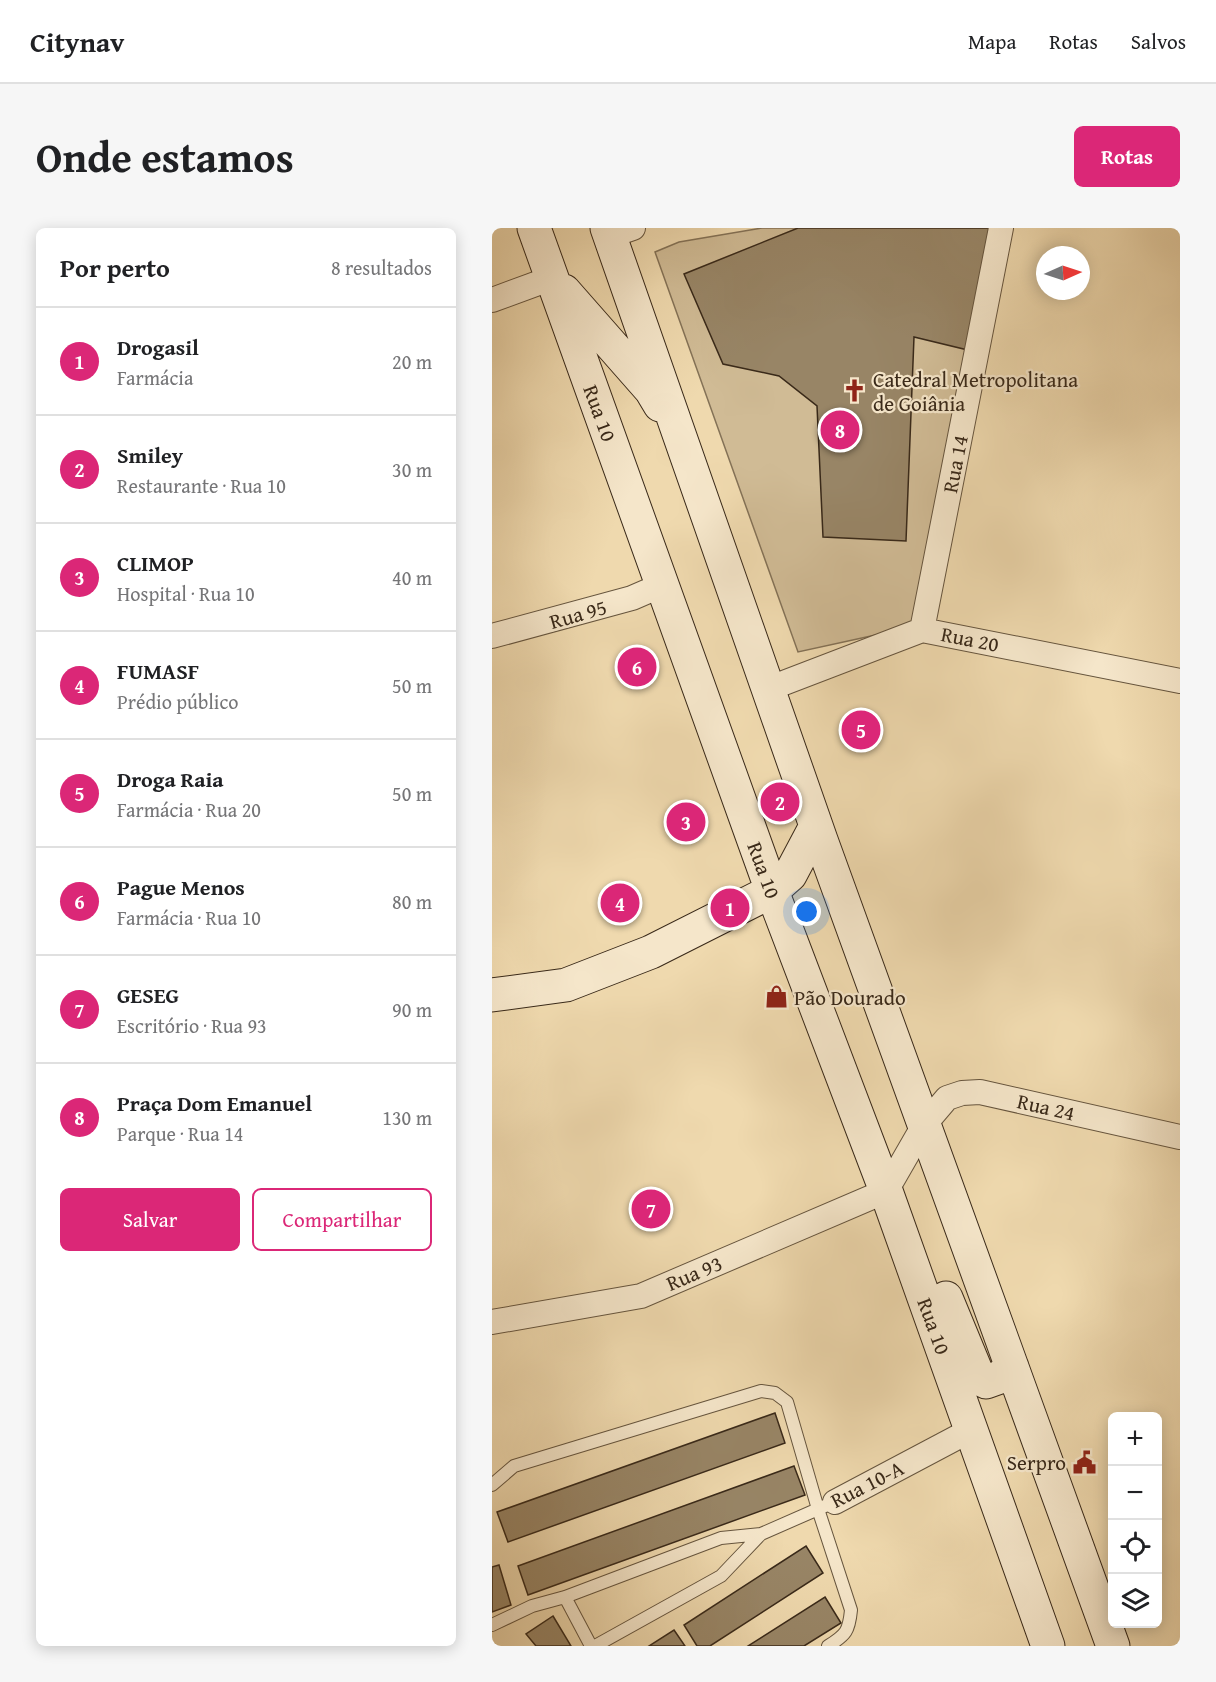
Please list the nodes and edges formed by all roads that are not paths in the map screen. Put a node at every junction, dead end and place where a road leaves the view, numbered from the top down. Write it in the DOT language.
graph roads {
  1 [pos="534,228"];
  2 [pos="1001,228"];
  3 [pos="617,231"];
  4 [pos="552,279"];
  5 [pos="492,300"];
  6 [pos="682,442"];
  7 [pos="662,585"];
  8 [pos="922,630"];
  9 [pos="492,636"];
  10 [pos="1180,681"];
  11 [pos="768,688"];
  12 [pos="816,826"];
  13 [pos="772,891"];
  14 [pos="492,995"];
  15 [pos="924,1125"];
  16 [pos="1180,1137"];
  17 [pos="886,1191"];
  18 [pos="898,1226"];
  19 [pos="492,1322"];
  20 [pos="1012,1367"];
  21 [pos="971,1431"];
  22 [pos="492,1485"];
  23 [pos="826,1505"];
  24 [pos="761,1534"];
  25 [pos="565,1597"];
  26 [pos="492,1625"];
  27 [pos="593,1646"];
  28 [pos="828,1646"];
  29 [pos="1048,1646"];
  30 [pos="1113,1646"];
  1 -- 4 [label="main road, Rua 10"];
  2 -- 8 [label="street, Rua 14"];
  3 -- 6 [label="main road"];
  4 -- 5 [label="street"];
  4 -- 6 [label="main road"];
  4 -- 7 [label="main road, Rua 10"];
  6 -- 11 [label="main road"];
  7 -- 9 [label="street, Rua 95"];
  7 -- 13 [label="main road, Rua 10"];
  8 -- 10 [label="street, Rua 20"];
  8 -- 11 [label="street, Rua 20"];
  11 -- 12 [label="main road"];
  12 -- 13 [label="main road"];
  12 -- 15 [label="main road"];
  13 -- 14 [label="main road"];
  13 -- 17 [label="main road, Rua 10"];
  15 -- 16 [label="street, Rua 24"];
  15 -- 17 [label="street, Rua 24"];
  15 -- 20 [label="main road"];
  17 -- 18 [label="main road, Rua 10"];
  17 -- 19 [label="street, Rua 93"];
  18 -- 20 [label="main road"];
  18 -- 21 [label="main road, Rua 10"];
  20 -- 30 [label="main road"];
  21 -- 23 [label="street, Rua 10-A"];
  21 -- 29 [label="main road, Rua 10"];
  22 -- 23 [label="lane"];
  23 -- 24 [label="lane, Rua 10-A"];
  23 -- 28 [label="lane"];
  24 -- 25 [label="lane"];
  24 -- 27 [label="lane"];
  25 -- 26 [label="lane"];
  25 -- 27 [label="lane"];
}
